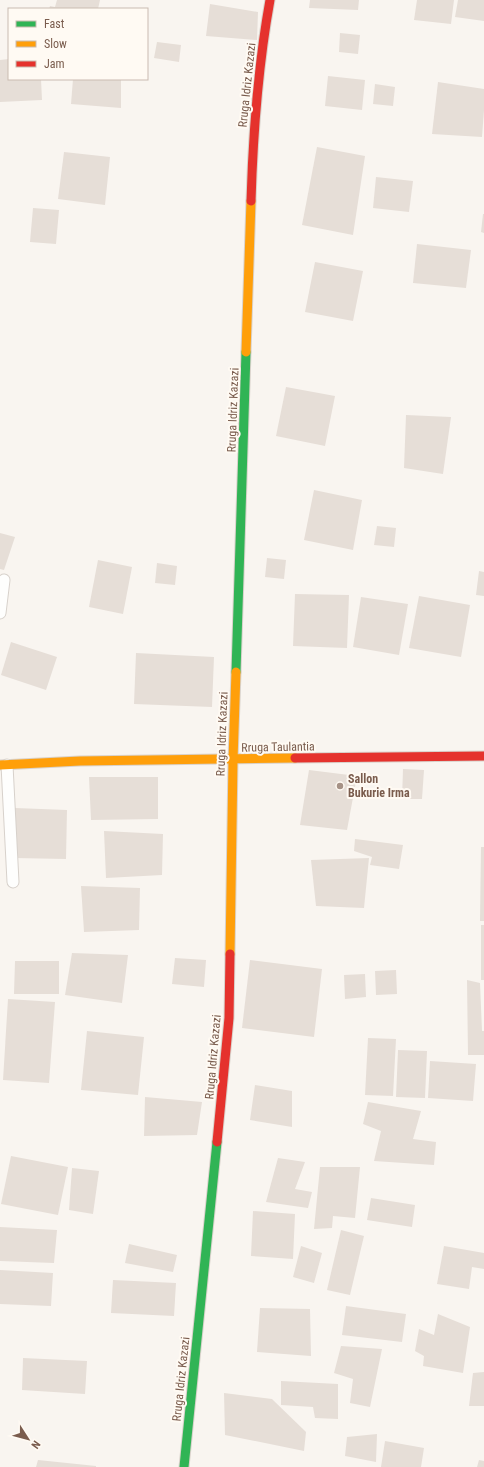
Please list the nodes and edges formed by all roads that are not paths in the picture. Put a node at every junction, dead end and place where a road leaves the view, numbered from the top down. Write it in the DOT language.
graph roads {
  1 [pos="270,0"];
  2 [pos="4,580"];
  3 [pos="0,613"];
  4 [pos="484,756"];
  5 [pos="233,760"];
  6 [pos="4,765"];
  7 [pos="13,882"];
  8 [pos="184,1467"];
  1 -- 5 [label="street, Rruga Idriz Kazazi"];
  2 -- 3 [label="lane"];
  4 -- 5 [label="street, Rruga Taulantia"];
  5 -- 6 [label="street, Rruga Taulantia"];
  5 -- 8 [label="street, Rruga Idriz Kazazi"];
  6 -- 7 [label="lane"];
}
